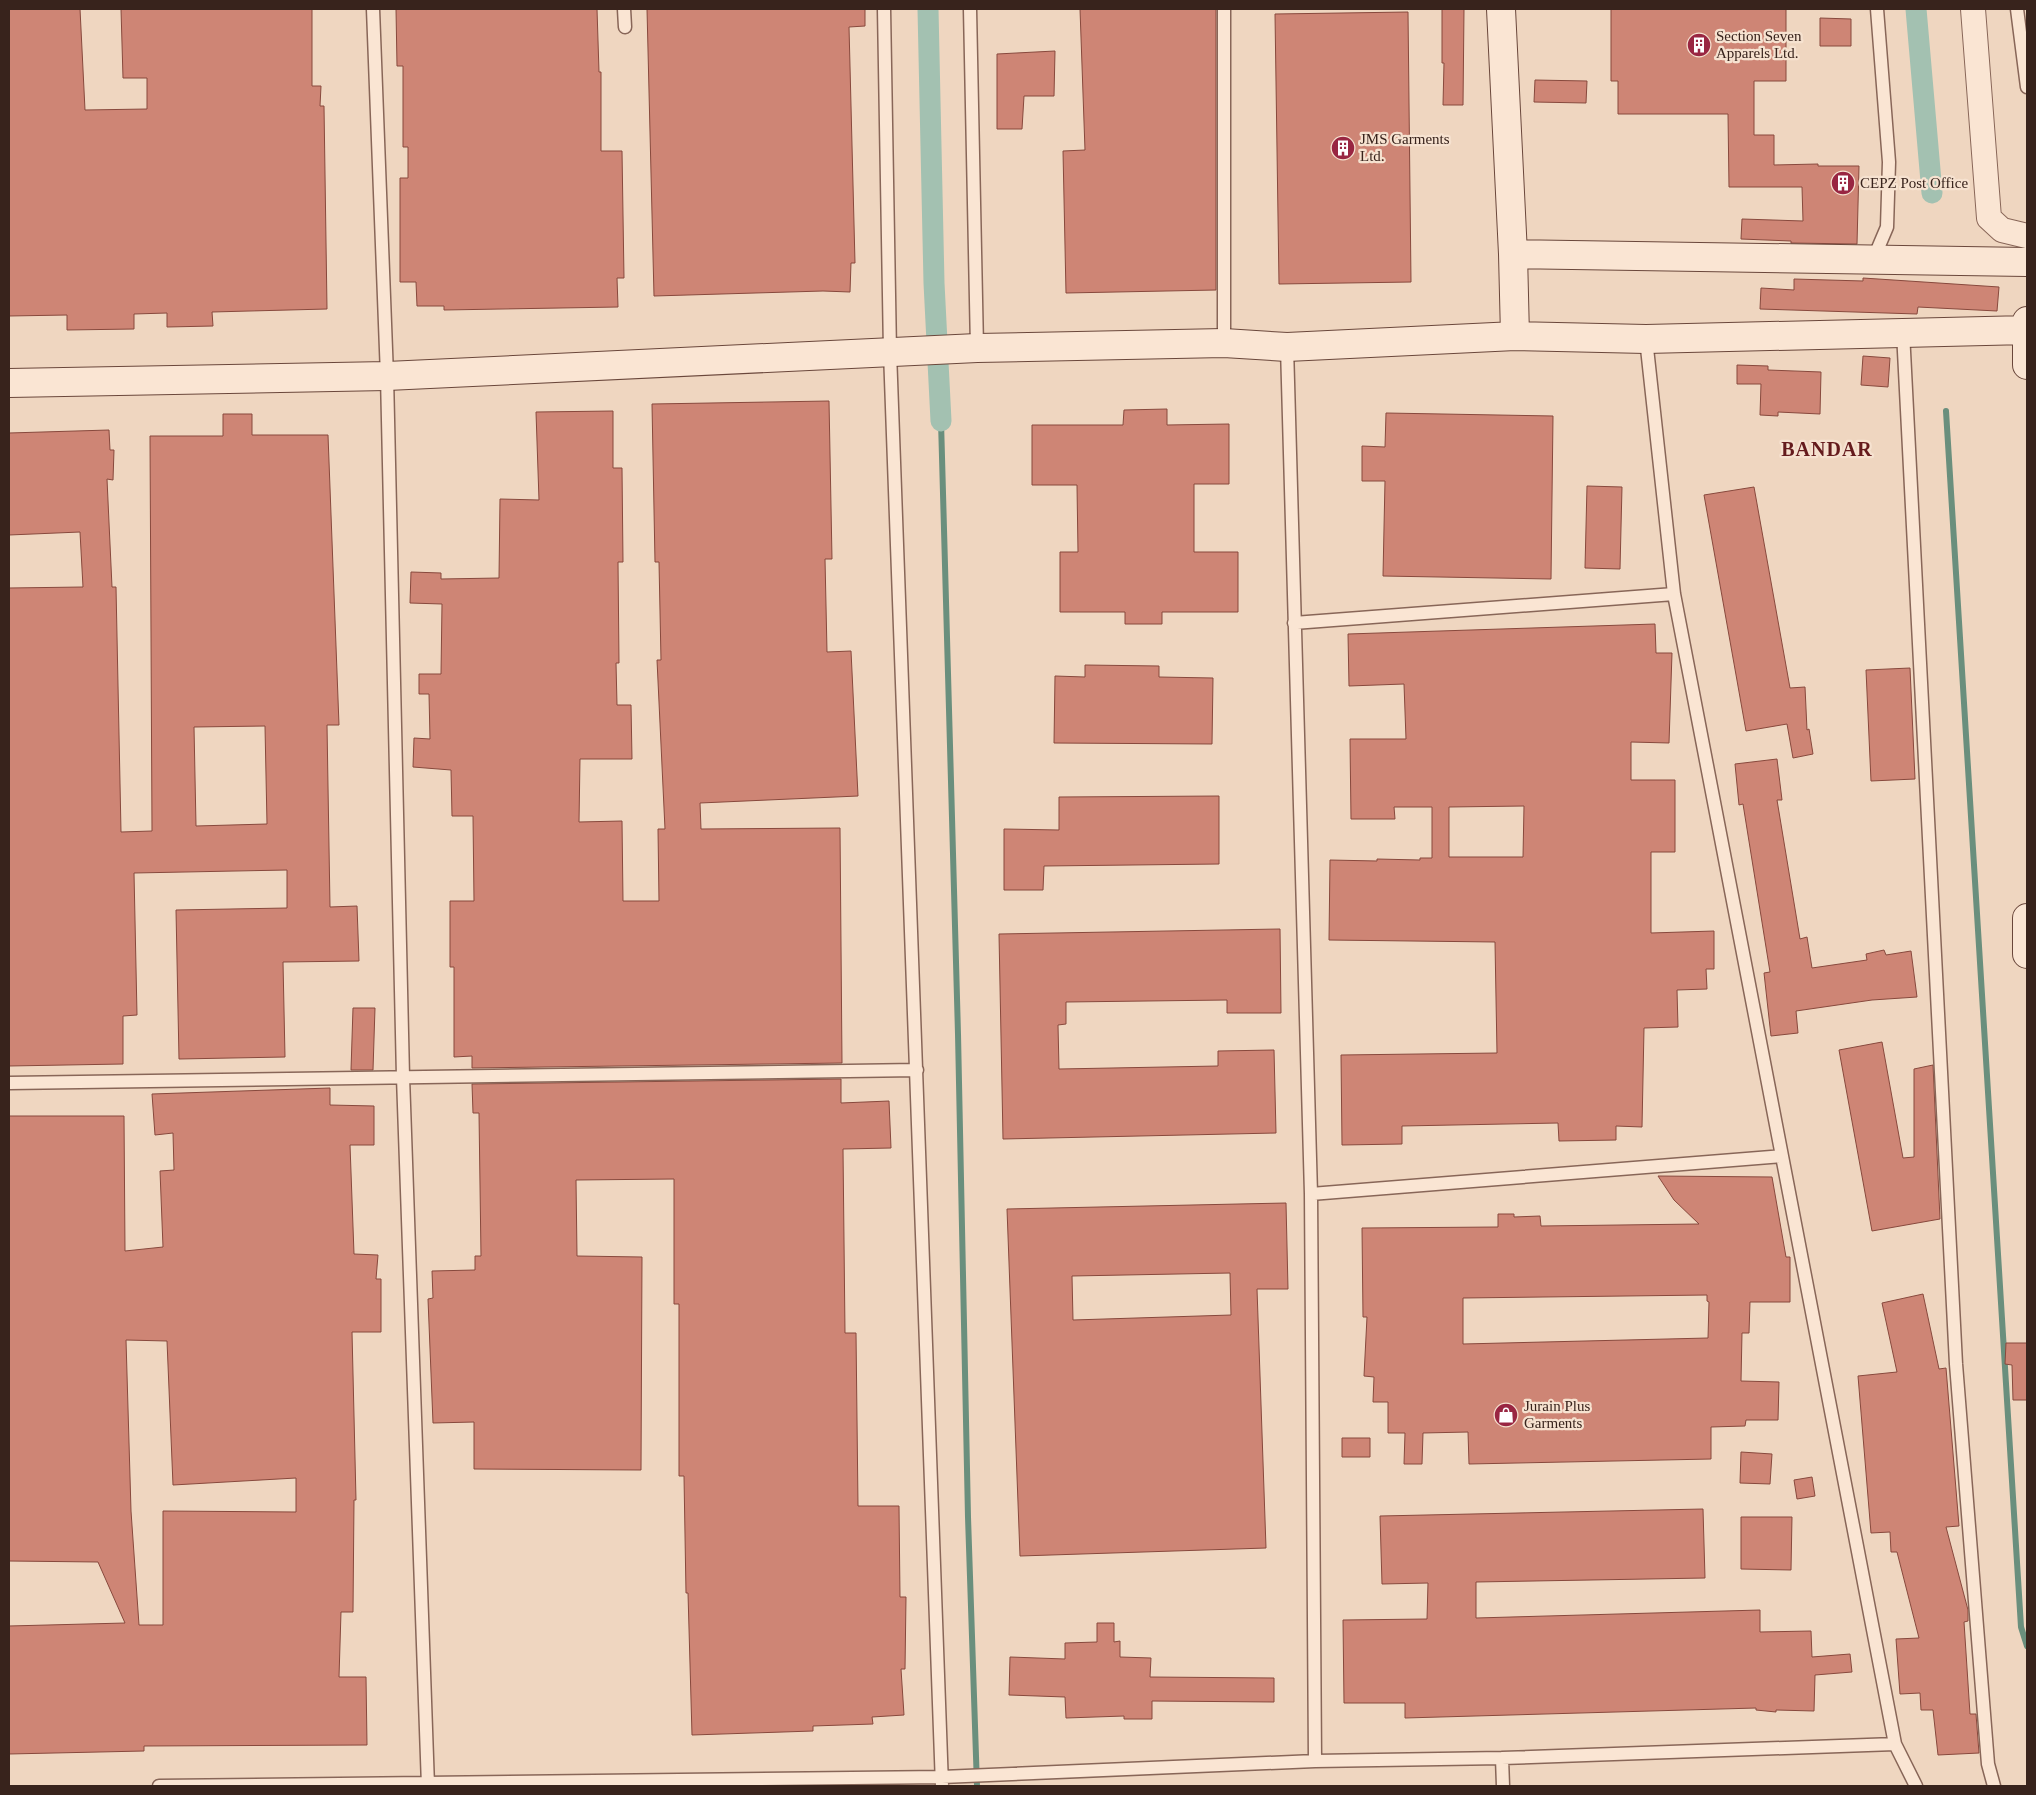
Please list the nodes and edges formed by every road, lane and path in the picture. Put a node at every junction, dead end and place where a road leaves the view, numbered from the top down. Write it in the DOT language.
graph roads {
  1 [pos="373,9"];
  2 [pos="624,9"];
  3 [pos="884,9"];
  4 [pos="970,9"];
  5 [pos="1224,9"];
  6 [pos="1501,9"];
  7 [pos="1877,9"];
  8 [pos="1973,9"];
  9 [pos="2017,9"];
  10 [pos="625,27"];
  11 [pos="2026,63"];
  12 [pos="2027,87"];
  13 [pos="2027,236"];
  14 [pos="1513,254"];
  15 [pos="1873,260"];
  16 [pos="2027,262"];
  17 [pos="2027,327"];
  18 [pos="1903,332"];
  19 [pos="1515,336"];
  20 [pos="1646,339"];
  21 [pos="1224,343"];
  22 [pos="1287,347"];
  23 [pos="977,348"];
  24 [pos="900,351"];
  25 [pos="2027,365"];
  26 [pos="387,376"];
  27 [pos="9,383"];
  28 [pos="1674,594"];
  29 [pos="1294,622"];
  30 [pos="2027,918"];
  31 [pos="2027,954"];
  32 [pos="917,1070"];
  33 [pos="403,1078"];
  34 [pos="9,1083"];
  35 [pos="1782,1156"];
  36 [pos="1311,1194"];
  37 [pos="1895,1744"];
  38 [pos="1502,1758"];
  39 [pos="1315,1761"];
  40 [pos="1026,1780"];
  41 [pos="942,1782"];
  42 [pos="428,1785"];
  43 [pos="159,1786"];
  44 [pos="1503,1786"];
  45 [pos="1916,1786"];
  46 [pos="1994,1786"];
  1 -- 26 [label="lane"];
  2 -- 10 [label="lane"];
  3 -- 24 [label="lane"];
  4 -- 23 [label="lane"];
  5 -- 21 [label="lane"];
  6 -- 14 [label="street"];
  7 -- 15 [label="lane"];
  8 -- 13 [label="street"];
  9 -- 11 [label="lane"];
  11 -- 12 [label="lane"];
  14 -- 15 [label="street"];
  14 -- 19 [label="street"];
  15 -- 16 [label="street"];
  17 -- 18 [label="street"];
  17 -- 25 [label="street"];
  18 -- 20 [label="street"];
  18 -- 46 [label="lane"];
  19 -- 20 [label="street"];
  19 -- 22 [label="street"];
  20 -- 28 [label="lane"];
  21 -- 22 [label="street"];
  21 -- 23 [label="street"];
  22 -- 29 [label="lane"];
  23 -- 24 [label="street"];
  24 -- 26 [label="street"];
  24 -- 32 [label="lane"];
  26 -- 27 [label="street"];
  26 -- 33 [label="lane"];
  28 -- 29 [label="lane"];
  28 -- 35 [label="lane"];
  29 -- 36 [label="lane"];
  30 -- 31 [label="street"];
  32 -- 33 [label="lane"];
  32 -- 41 [label="lane"];
  33 -- 34 [label="lane"];
  33 -- 42 [label="lane"];
  35 -- 36 [label="lane"];
  35 -- 37 [label="lane"];
  36 -- 39 [label="lane"];
  37 -- 38 [label="lane"];
  37 -- 45 [label="lane"];
  38 -- 39 [label="lane"];
  38 -- 44 [label="lane"];
  39 -- 40 [label="lane"];
  40 -- 41 [label="lane"];
  41 -- 42 [label="lane"];
  42 -- 43 [label="lane"];
}
